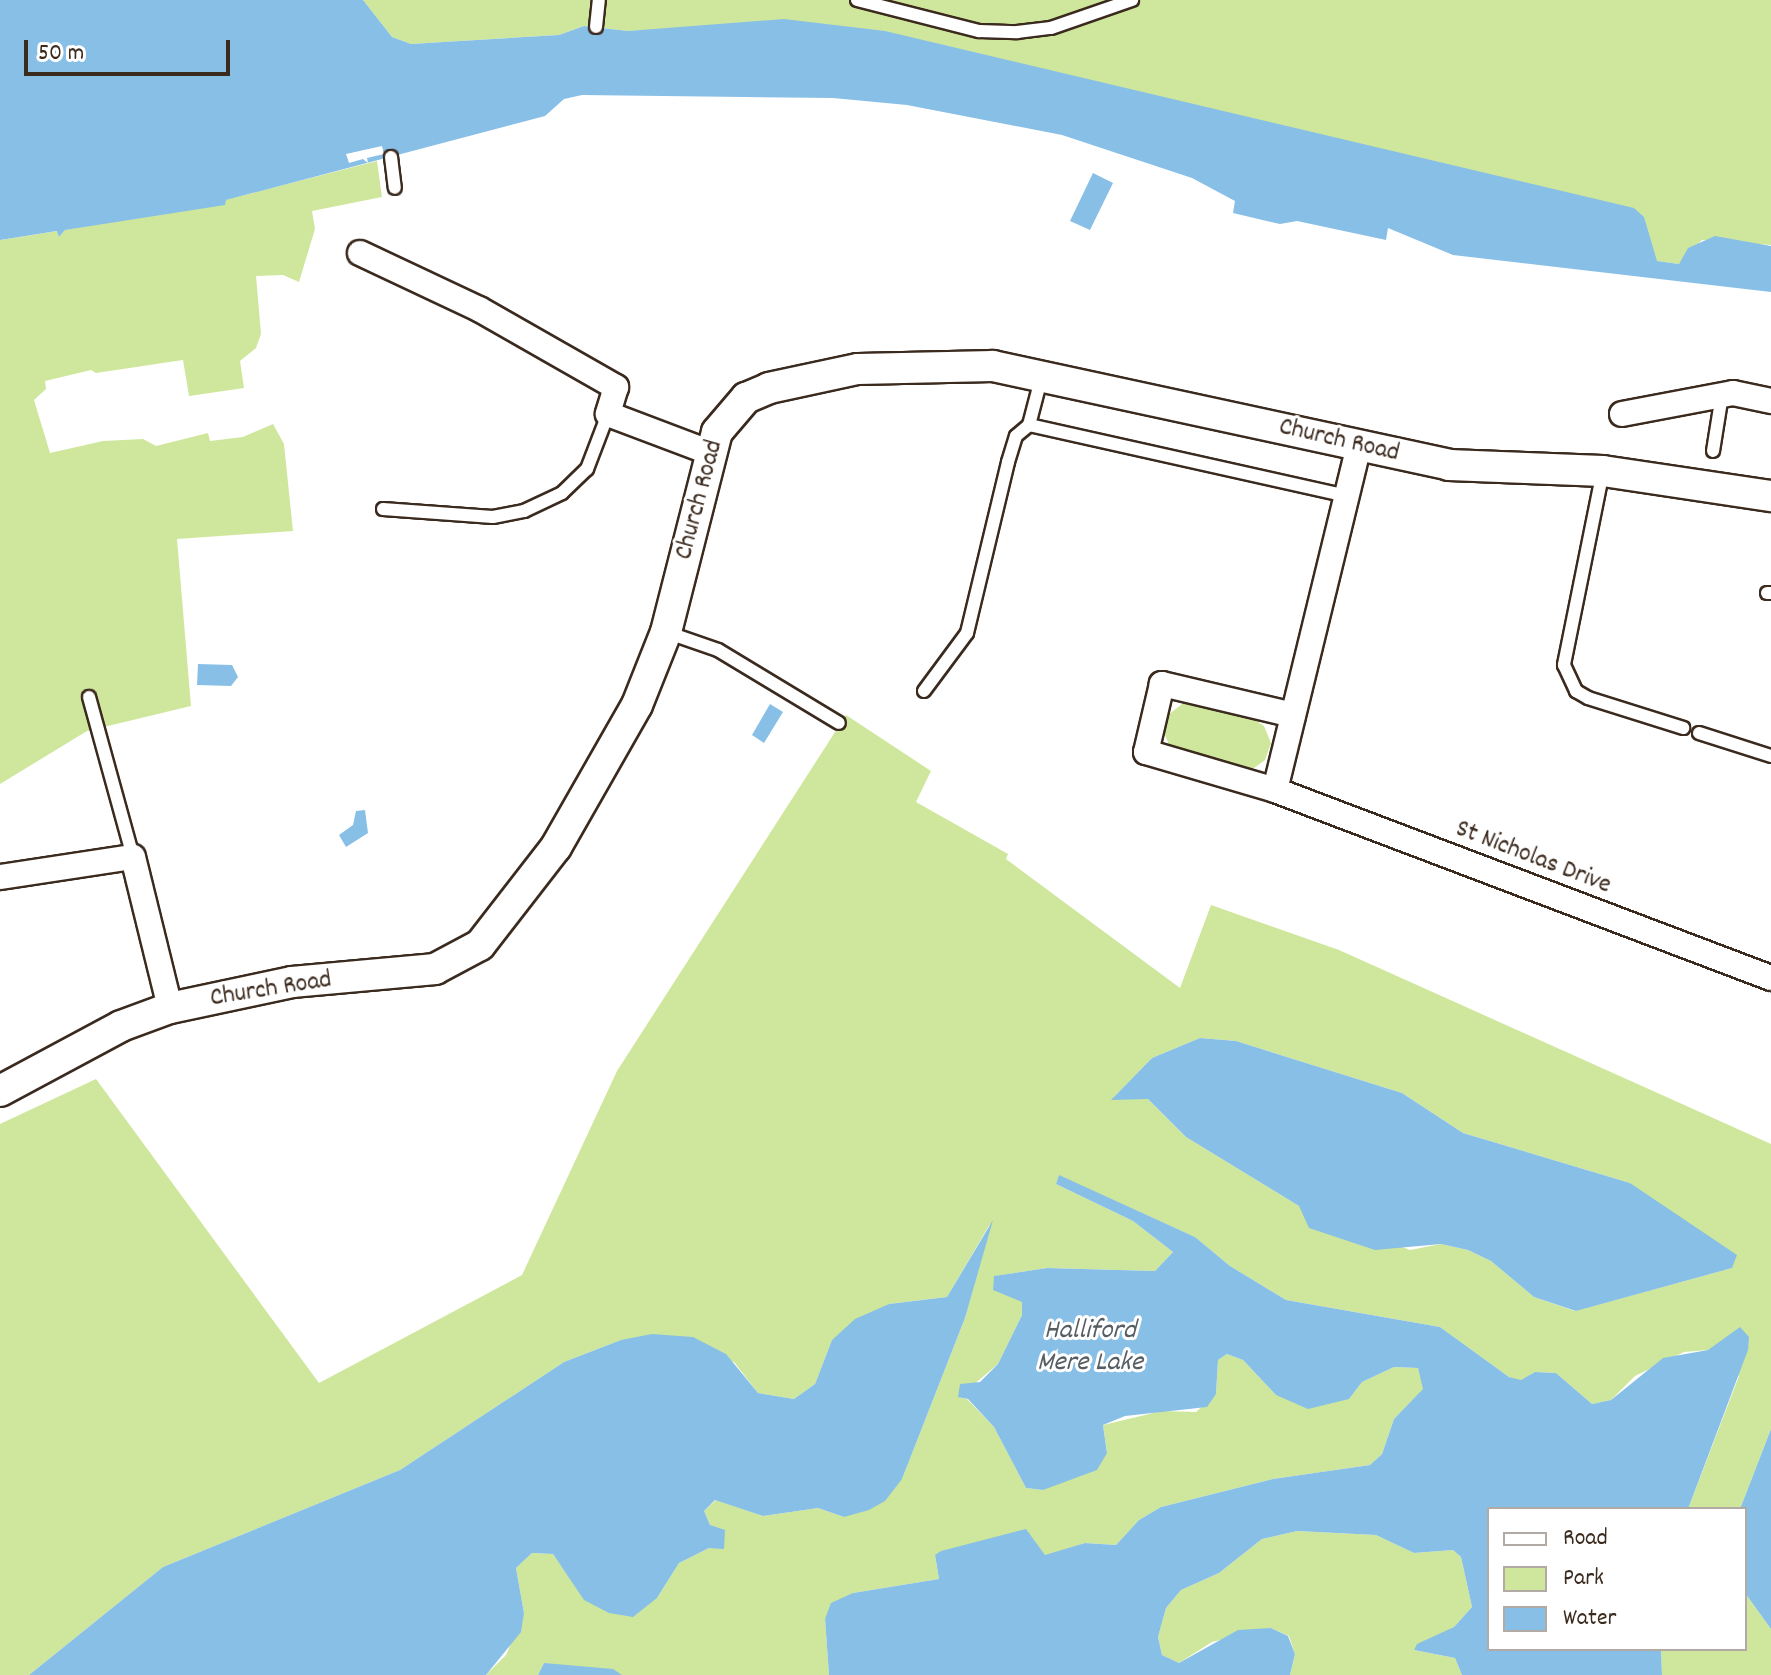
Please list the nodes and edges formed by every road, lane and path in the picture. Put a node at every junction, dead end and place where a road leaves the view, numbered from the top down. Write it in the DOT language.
graph roads {
  1 [pos="599,0"];
  2 [pos="857,0"];
  3 [pos="1132,0"];
  4 [pos="870,3"];
  5 [pos="596,27"];
  6 [pos="391,157"];
  7 [pos="395,188"];
  8 [pos="360,253"];
  9 [pos="1042,373"];
  10 [pos="1722,395"];
  11 [pos="1771,401"];
  12 [pos="608,414"];
  13 [pos="1622,414"];
  14 [pos="1029,425"];
  15 [pos="1359,446"];
  16 [pos="1713,451"];
  17 [pos="711,453"];
  18 [pos="1603,471"];
  19 [pos="1346,496"];
  20 [pos="1771,496"];
  21 [pos="383,509"];
  22 [pos="666,632"];
  23 [pos="924,691"];
  24 [pos="89,697"];
  25 [pos="1293,715"];
  26 [pos="839,723"];
  27 [pos="1683,728"];
  28 [pos="1699,733"];
  29 [pos="1771,756"];
  30 [pos="1275,790"];
  31 [pos="133,857"];
  32 [pos="0,877"];
  33 [pos="1771,978"];
  34 [pos="170,1008"];
  35 [pos="0,1091"];
  1 -- 5 [label="lane"];
  2 -- 4 [label="lane"];
  3 -- 4 [label="lane"];
  6 -- 7 [label="lane"];
  8 -- 12 [label="street"];
  9 -- 14 [label="lane"];
  9 -- 15 [label="street, Church Road"];
  9 -- 17 [label="street, Church Road"];
  10 -- 11 [label="street"];
  10 -- 13 [label="street"];
  10 -- 16 [label="lane"];
  12 -- 17 [label="street"];
  12 -- 21 [label="lane"];
  14 -- 19 [label="lane"];
  14 -- 23 [label="lane"];
  15 -- 18 [label="street, Church Road"];
  15 -- 19 [label="street"];
  17 -- 22 [label="street, Church Road"];
  18 -- 20 [label="street, Church Road"];
  18 -- 27 [label="lane"];
  19 -- 25 [label="street"];
  22 -- 26 [label="lane"];
  22 -- 34 [label="street, Church Road"];
  24 -- 31 [label="lane"];
  25 -- 30 [label="street"];
  25 -- 30 [label="street, St Nicholas Drive"];
  28 -- 29 [label="lane"];
  30 -- 33 [label="street, St Nicholas Drive"];
  31 -- 32 [label="street"];
  31 -- 34 [label="street"];
  34 -- 35 [label="street, Church Road"];
}
